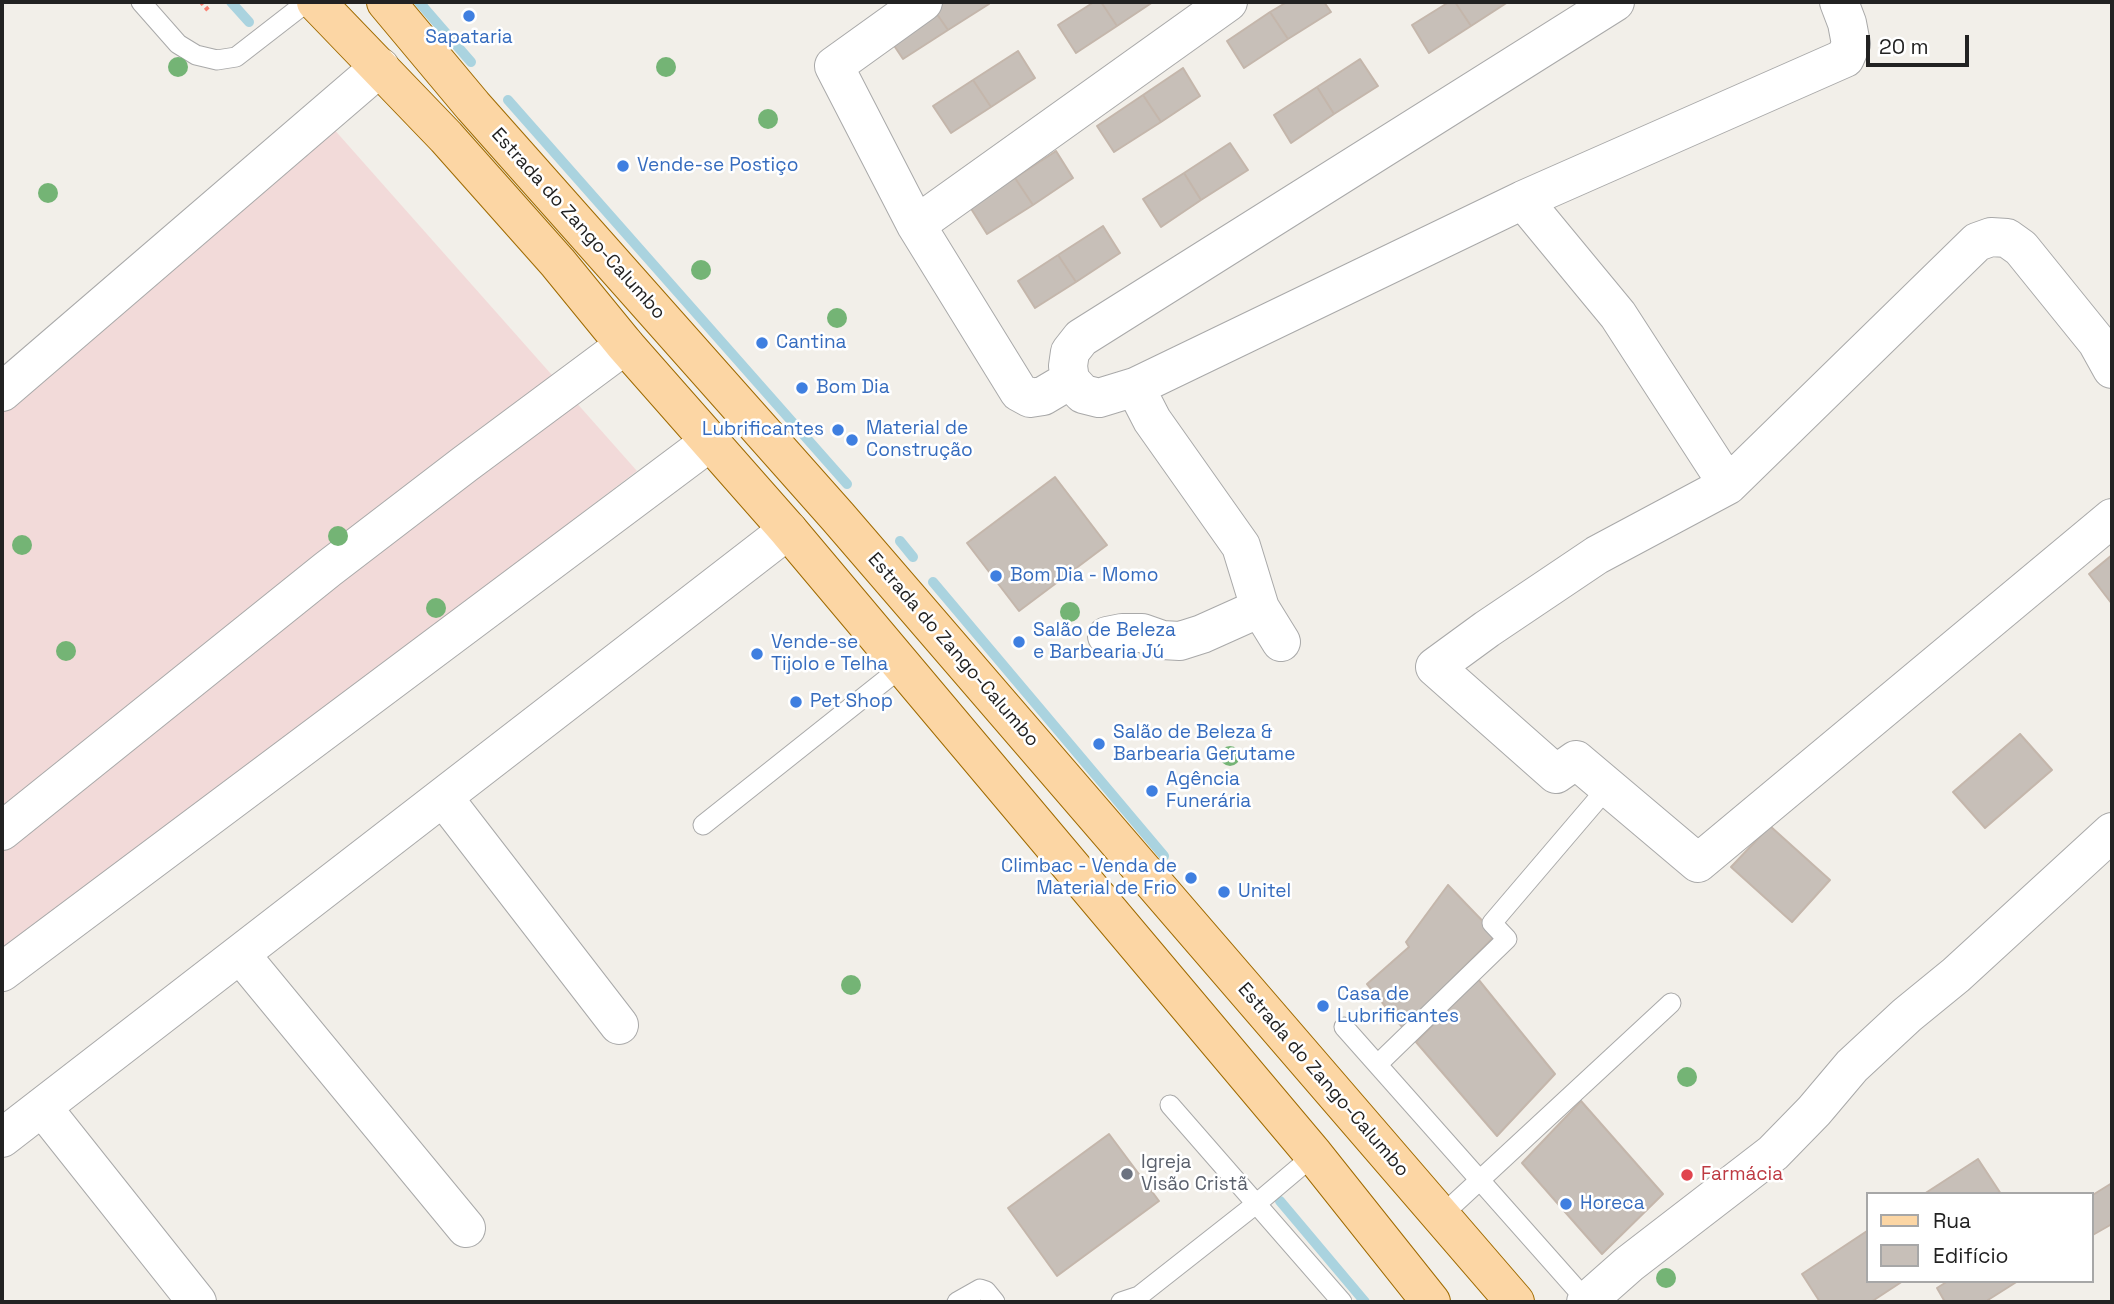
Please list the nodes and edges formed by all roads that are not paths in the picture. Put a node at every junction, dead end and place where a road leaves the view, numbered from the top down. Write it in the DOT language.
graph roads {
  1 [pos="141,2"];
  2 [pos="307,2"];
  3 [pos="316,2"];
  4 [pos="386,2"];
  5 [pos="923,2"];
  6 [pos="1228,2"];
  7 [pos="1615,2"];
  8 [pos="1839,2"];
  9 [pos="380,67"];
  10 [pos="1523,200"];
  11 [pos="916,225"];
  12 [pos="625,345"];
  13 [pos="2107,348"];
  14 [pos="1070,380"];
  15 [pos="1135,387"];
  16 [pos="2,392"];
  17 [pos="711,441"];
  18 [pos="1727,485"];
  19 [pos="2112,518"];
  20 [pos="788,530"];
  21 [pos="1260,608"];
  22 [pos="1107,636"];
  23 [pos="1281,642"];
  24 [pos="903,666"];
  25 [pos="1608,786"];
  26 [pos="443,797"];
  27 [pos="703,825"];
  28 [pos="2,831"];
  29 [pos="2112,832"];
  30 [pos="240,954"];
  31 [pos="2,972"];
  32 [pos="1671,1003"];
  33 [pos="619,1025"];
  34 [pos="1344,1027"];
  35 [pos="1378,1064"];
  36 [pos="1170,1105"];
  37 [pos="41,1107"];
  38 [pos="2,1138"];
  39 [pos="1314,1154"];
  40 [pos="1480,1180"];
  41 [pos="1256,1204"];
  42 [pos="1441,1216"];
  43 [pos="466,1228"];
  44 [pos="197,1302"];
  45 [pos="957,1302"];
  46 [pos="995,1302"];
  47 [pos="1121,1302"];
  48 [pos="1342,1302"];
  49 [pos="1431,1302"];
  50 [pos="1515,1302"];
  51 [pos="1587,1302"];
  1 -- 2 [label="lane"];
  3 -- 9 [label="main road, Estrada do Zango-Calumbo"];
  4 -- 42 [label="main road, Estrada do Zango-Calumbo"];
  5 -- 11 [label="street"];
  6 -- 11 [label="street"];
  7 -- 14 [label="street"];
  8 -- 10 [label="street"];
  9 -- 12 [label="main road, Estrada do Zango-Calumbo"];
  9 -- 16 [label="street"];
  10 -- 15 [label="street"];
  10 -- 18 [label="street"];
  11 -- 14 [label="street"];
  12 -- 17 [label="main road, Estrada do Zango-Calumbo"];
  12 -- 28 [label="street"];
  13 -- 18 [label="street"];
  14 -- 15 [label="street"];
  15 -- 21 [label="street"];
  17 -- 20 [label="main road, Estrada do Zango-Calumbo"];
  17 -- 31 [label="street"];
  18 -- 25 [label="street"];
  19 -- 25 [label="street"];
  20 -- 24 [label="main road, Estrada do Zango-Calumbo"];
  20 -- 26 [label="street"];
  21 -- 22 [label="street"];
  21 -- 23 [label="street"];
  24 -- 27 [label="lane"];
  24 -- 39 [label="main road, Estrada do Zango-Calumbo"];
  25 -- 35 [label="lane"];
  26 -- 30 [label="street"];
  26 -- 33 [label="street"];
  29 -- 51 [label="street"];
  30 -- 37 [label="street"];
  30 -- 43 [label="street"];
  32 -- 40 [label="lane"];
  34 -- 35 [label="lane"];
  35 -- 40 [label="lane"];
  36 -- 41 [label="lane"];
  37 -- 38 [label="street"];
  37 -- 44 [label="street"];
  39 -- 41 [label="lane"];
  39 -- 49 [label="main road, Estrada do Zango-Calumbo"];
  40 -- 42 [label="lane"];
  40 -- 51 [label="lane"];
  41 -- 47 [label="lane"];
  41 -- 48 [label="lane"];
  42 -- 50 [label="main road, Estrada do Zango-Calumbo"];
  45 -- 46 [label="lane"];
}
